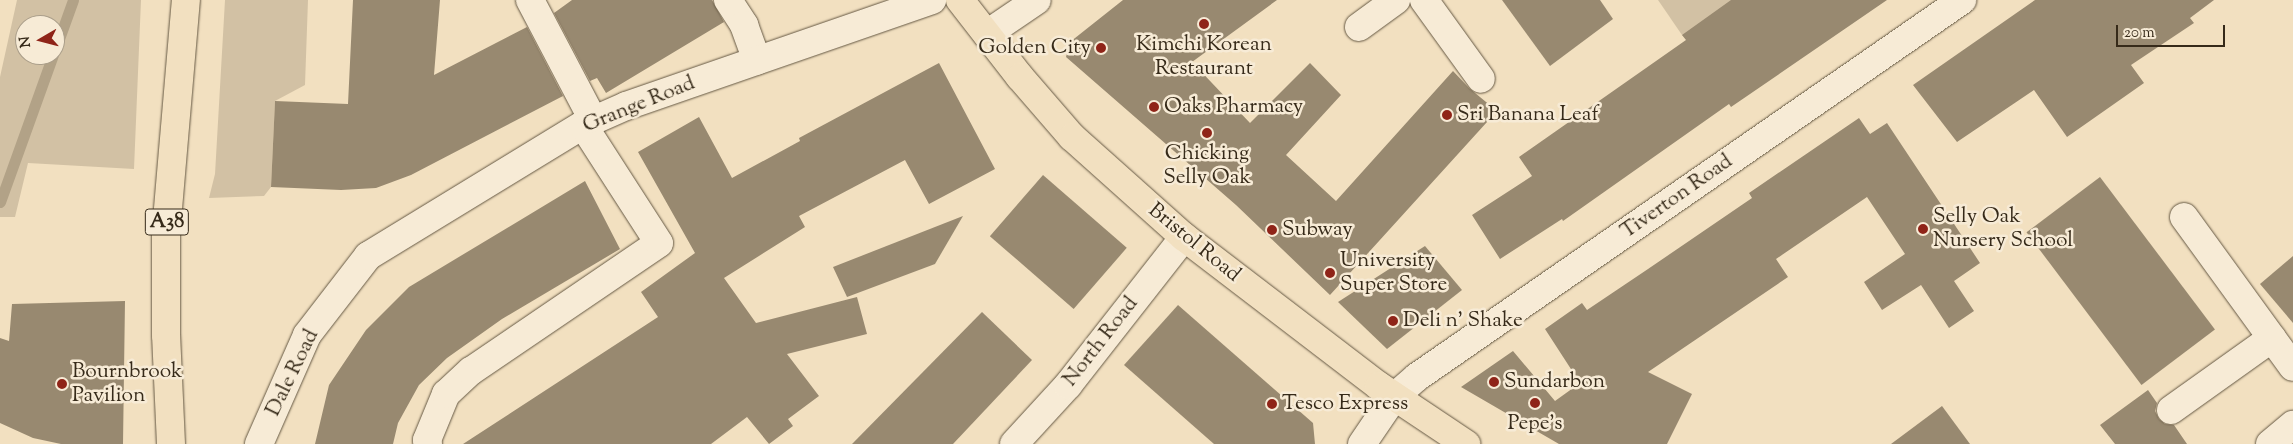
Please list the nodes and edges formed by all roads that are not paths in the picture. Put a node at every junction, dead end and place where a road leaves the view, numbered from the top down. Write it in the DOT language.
graph roads {
  1 [pos="186,0"];
  2 [pos="530,0"];
  3 [pos="728,0"];
  4 [pos="932,0"];
  5 [pos="960,0"];
  6 [pos="1037,0"];
  7 [pos="1396,0"];
  8 [pos="1424,0"];
  9 [pos="1962,0"];
  10 [pos="1359,28"];
  11 [pos="987,34"];
  12 [pos="757,61"];
  13 [pos="1481,79"];
  14 [pos="588,123"];
  15 [pos="2184,217"];
  16 [pos="1184,237"];
  17 [pos="368,256"];
  18 [pos="2272,338"];
  19 [pos="2293,367"];
  20 [pos="1394,397"];
  21 [pos="2171,410"];
  22 [pos="2293,425"];
  23 [pos="171,444"];
  24 [pos="260,444"];
  25 [pos="428,444"];
  26 [pos="1014,444"];
  27 [pos="1362,444"];
  28 [pos="1466,444"];
  29 [pos="2270,444"];
  1 -- 23 [label="main road, A38"];
  2 -- 14 [label="street"];
  3 -- 12 [label="street"];
  4 -- 12 [label="street, Grange Road"];
  5 -- 11 [label="main road, Bristol Road"];
  6 -- 11 [label="street"];
  7 -- 10 [label="street"];
  8 -- 13 [label="street"];
  9 -- 20 [label="street, Tiverton Road"];
  11 -- 16 [label="main road, Bristol Road"];
  12 -- 14 [label="street, Grange Road"];
  14 -- 17 [label="street, Grange Road"];
  14 -- 25 [label="street"];
  15 -- 18 [label="street"];
  16 -- 20 [label="main road, Bristol Road"];
  16 -- 26 [label="street, North Road"];
  17 -- 24 [label="street, Dale Road"];
  18 -- 19 [label="street"];
  18 -- 21 [label="street"];
  20 -- 27 [label="street"];
  20 -- 28 [label="main road, Bristol Road"];
  22 -- 29 [label="street"];
}
